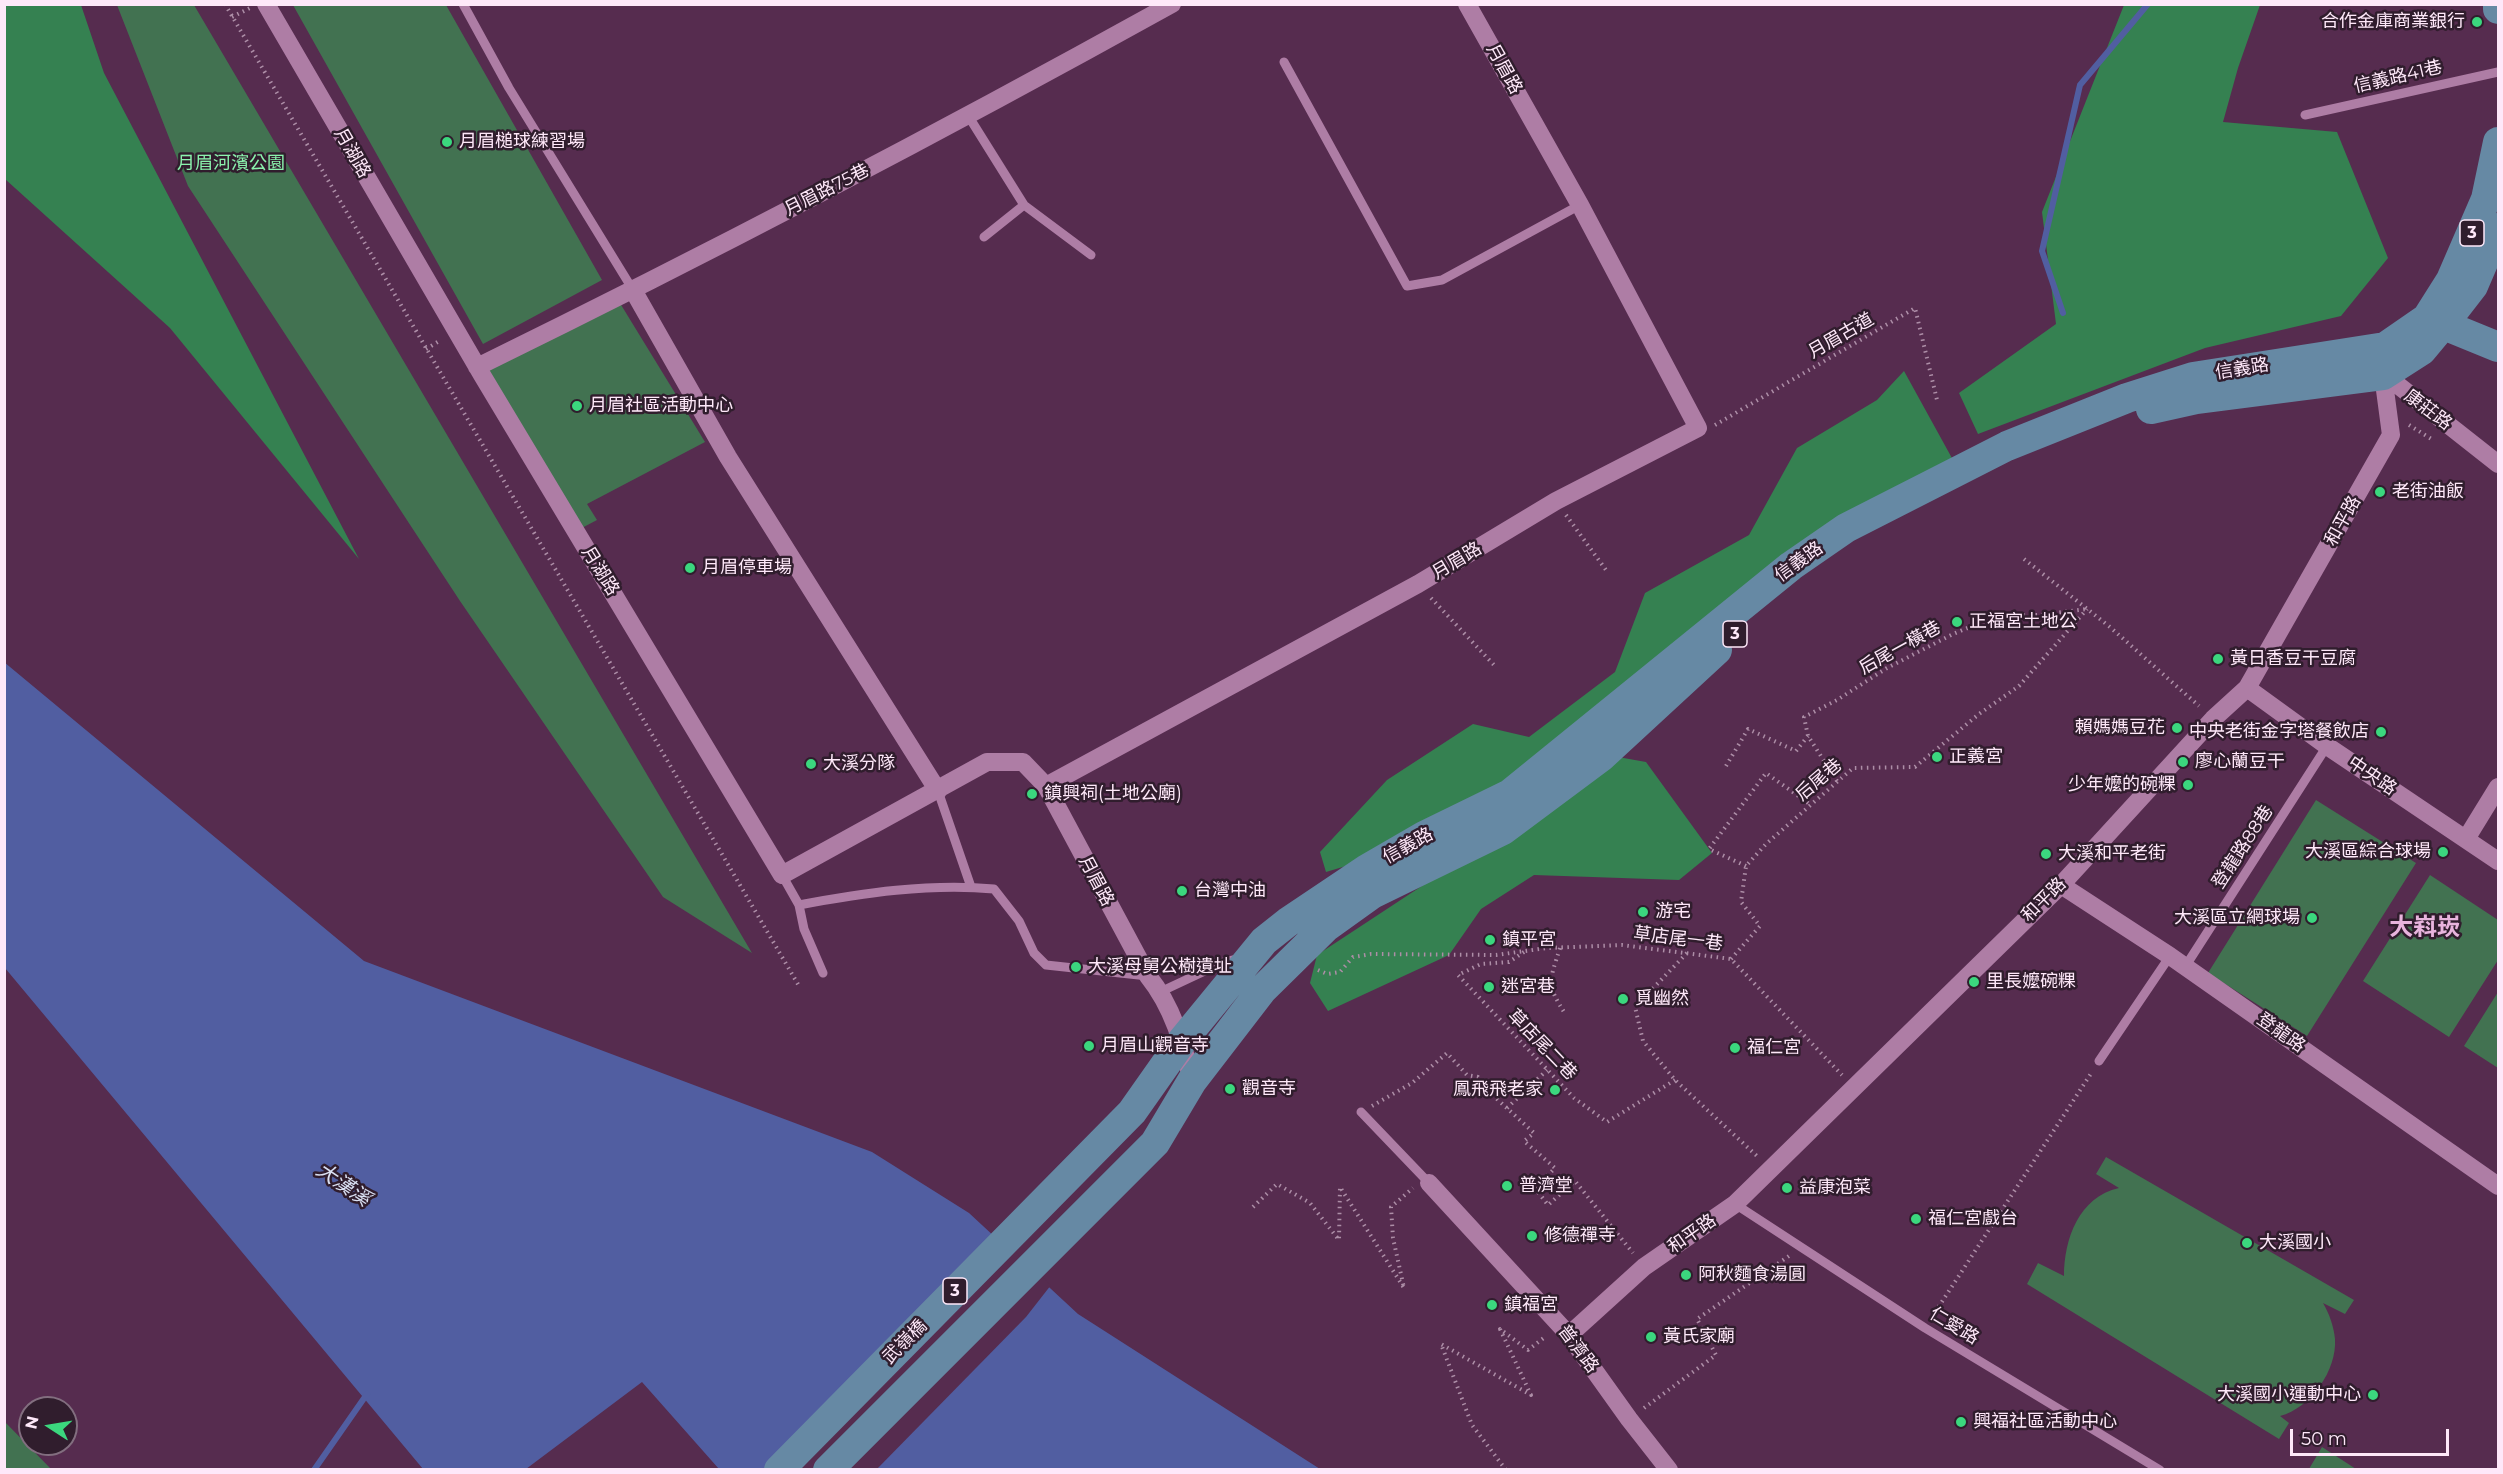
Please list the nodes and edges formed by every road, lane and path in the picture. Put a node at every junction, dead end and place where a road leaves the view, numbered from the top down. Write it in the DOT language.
graph roads {
  1 [pos="225,4"];
  2 [pos="256,4"];
  3 [pos="266,4"];
  4 [pos="463,4"];
  5 [pos="1172,4"];
  6 [pos="1467,4"];
  7 [pos="2498,4"];
  8 [pos="2499,9"];
  9 [pos="232,17"];
  10 [pos="1284,63"];
  11 [pos="2499,72"];
  12 [pos="2305,115"];
  13 [pos="969,117"];
  14 [pos="2499,141"];
  15 [pos="1024,205"];
  16 [pos="1580,205"];
  17 [pos="2499,228"];
  18 [pos="984,237"];
  19 [pos="1091,255"];
  20 [pos="633,290"];
  21 [pos="2435,322"];
  22 [pos="2499,347"];
  23 [pos="2364,350"];
  24 [pos="477,367"];
  25 [pos="2383,375"];
  26 [pos="1937,400"];
  27 [pos="2404,421"];
  28 [pos="1698,428"];
  29 [pos="2439,444"];
  30 [pos="2499,464"];
  31 [pos="1556,501"];
  32 [pos="2024,558"];
  33 [pos="1606,570"];
  34 [pos="1418,584"];
  35 [pos="2087,609"];
  36 [pos="1494,665"];
  37 [pos="2247,688"];
  38 [pos="2213,719"];
  39 [pos="1808,736"];
  40 [pos="2328,746"];
  41 [pos="1726,766"];
  42 [pos="1837,782"];
  43 [pos="1046,786"];
  44 [pos="2499,787"];
  45 [pos="938,791"];
  46 [pos="1811,804"];
  47 [pos="2466,839"];
  48 [pos="2499,861"];
  49 [pos="1746,866"];
  50 [pos="782,875"];
  51 [pos="2061,885"];
  52 [pos="970,887"];
  53 [pos="799,905"];
  54 [pos="1560,948"];
  55 [pos="1525,951"];
  56 [pos="1687,953"];
  57 [pos="1252,956"];
  58 [pos="2170,956"];
  59 [pos="1731,959"];
  60 [pos="1309,967"];
  61 [pos="2186,967"];
  62 [pos="823,973"];
  63 [pos="1148,976"];
  64 [pos="799,986"];
  65 [pos="1160,992"];
  66 [pos="1566,1015"];
  67 [pos="1182,1041"];
  68 [pos="2099,1061"];
  69 [pos="1547,1070"];
  70 [pos="1675,1080"];
  71 [pos="1192,1082"];
  72 [pos="1855,1088"];
  73 [pos="1507,1108"];
  74 [pos="1132,1112"];
  75 [pos="1361,1112"];
  76 [pos="1155,1143"];
  77 [pos="1770,1168"];
  78 [pos="1427,1180"];
  79 [pos="2499,1186"];
  80 [pos="1735,1203"];
  81 [pos="1253,1207"];
  82 [pos="1803,1247"];
  83 [pos="1644,1267"];
  84 [pos="1925,1328"];
  85 [pos="1569,1335"];
  86 [pos="1629,1419"];
  87 [pos="779,1470"];
  88 [pos="828,1470"];
  89 [pos="1506,1470"];
  90 [pos="1669,1470"];
  91 [pos="2160,1470"];
  1 -- 9 [label="path"];
  2 -- 9 [label="path"];
  3 -- 24 [label="street, 月湖路"];
  4 -- 20 [label="lane"];
  5 -- 13 [label="street, 月眉路75巷"];
  6 -- 16 [label="street, 月眉路"];
  7 -- 8 [label="main road"];
  9 -- 64 [label="path"];
  10 -- 16 [label="lane"];
  11 -- 12 [label="lane, 信義路41巷"];
  13 -- 15 [label="lane"];
  13 -- 20 [label="street, 月眉路75巷"];
  14 -- 21 [label="main road, 信義路 / 3"];
  15 -- 18 [label="lane"];
  15 -- 19 [label="lane"];
  16 -- 28 [label="street, 月眉路"];
  17 -- 21 [label="main road, 信義路 / 3"];
  20 -- 24 [label="street, 月眉路75巷"];
  20 -- 45 [label="street"];
  21 -- 22 [label="main road"];
  21 -- 23 [label="main road, 信義路 / 3"];
  21 -- 25 [label="main road, 信義路 / 3"];
  23 -- 25 [label="street, 康莊路"];
  23 -- 57 [label="main road, 信義路 / 3"];
  24 -- 50 [label="street, 月湖路"];
  25 -- 30 [label="street, 康莊路"];
  25 -- 37 [label="street, 和平路"];
  25 -- 71 [label="main road, 信義路 / 3"];
  26 -- 28 [label="path, 月眉古道"];
  27 -- 29 [label="path"];
  28 -- 31 [label="street, 月眉路"];
  31 -- 33 [label="path"];
  31 -- 34 [label="street, 月眉路"];
  32 -- 35 [label="path"];
  34 -- 36 [label="path"];
  34 -- 43 [label="street, 月眉路"];
  35 -- 38 [label="path"];
  35 -- 39 [label="path, 后尾一橫巷"];
  35 -- 42 [label="path, 后尾巷"];
  37 -- 38 [label="street, 和平路"];
  37 -- 40 [label="street, 中央路"];
  38 -- 51 [label="street, 和平路"];
  39 -- 41 [label="path"];
  39 -- 42 [label="path"];
  40 -- 47 [label="street, 中央路"];
  40 -- 61 [label="lane, 登龍路88巷"];
  42 -- 46 [label="path, 后尾巷"];
  43 -- 45 [label="street"];
  43 -- 63 [label="street, 月眉路"];
  44 -- 47 [label="street"];
  45 -- 50 [label="street"];
  45 -- 52 [label="lane"];
  46 -- 49 [label="path, 后尾巷"];
  46 -- 49 [label="path"];
  47 -- 48 [label="street, 中央路"];
  49 -- 59 [label="path"];
  50 -- 53 [label="lane"];
  51 -- 58 [label="street, 登龍路"];
  51 -- 72 [label="street, 和平路"];
  52 -- 53 [label="lane"];
  52 -- 63 [label="lane"];
  53 -- 62 [label="lane"];
  54 -- 55 [label="path, 草店尾一巷"];
  54 -- 56 [label="path, 草店尾一巷"];
  54 -- 66 [label="path"];
  55 -- 60 [label="path, 草店尾一巷"];
  55 -- 69 [label="path, 草店尾二巷"];
  56 -- 59 [label="path, 草店尾一巷"];
  56 -- 70 [label="path"];
  57 -- 65 [label="lane"];
  57 -- 67 [label="main road, 信義路 / 3"];
  58 -- 61 [label="street, 登龍路"];
  58 -- 68 [label="lane"];
  59 -- 72 [label="path, 草店尾一巷"];
  61 -- 79 [label="street, 登龍路"];
  63 -- 65 [label="street, 月眉路"];
  65 -- 67 [label="street, 月眉路"];
  67 -- 71 [label="street, 月眉路"];
  67 -- 74 [label="main road, 信義路 / 3"];
  68 -- 84 [label="path"];
  69 -- 70 [label="path, 草店尾二巷"];
  69 -- 73 [label="path"];
  70 -- 77 [label="path"];
  71 -- 76 [label="main road, 信義路 / 3"];
  72 -- 77 [label="street, 和平路"];
  73 -- 75 [label="path"];
  73 -- 83 [label="path"];
  74 -- 87 [label="main road, 武嶺橋 / 3"];
  75 -- 78 [label="lane"];
  76 -- 88 [label="main road, 武嶺橋 / 3"];
  77 -- 80 [label="street, 和平路"];
  78 -- 81 [label="path"];
  78 -- 85 [label="street, 普濟路"];
  80 -- 82 [label="lane, 仁愛路"];
  80 -- 83 [label="street, 和平路"];
  82 -- 84 [label="lane, 仁愛路"];
  82 -- 86 [label="path"];
  83 -- 85 [label="street, 和平路"];
  84 -- 91 [label="lane, 仁愛路"];
  85 -- 86 [label="street, 普濟路"];
  85 -- 89 [label="path"];
  86 -- 90 [label="street, 普濟路"];
}
